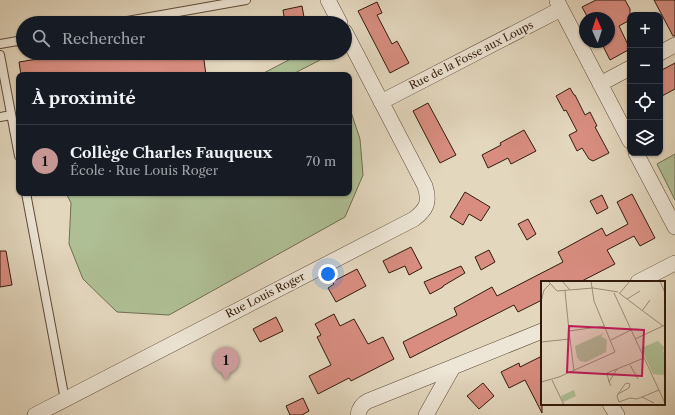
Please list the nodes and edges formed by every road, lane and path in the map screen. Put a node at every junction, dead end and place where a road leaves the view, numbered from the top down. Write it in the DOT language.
graph roads {
  1 [pos="246,0"];
  2 [pos="328,0"];
  3 [pos="559,4"];
  4 [pos="156,16"];
  5 [pos="336,16"];
  6 [pos="16,41"];
  7 [pos="0,44"];
  8 [pos="675,45"];
  9 [pos="352,46"];
  10 [pos="663,51"];
  11 [pos="0,55"];
  12 [pos="627,70"];
  13 [pos="600,84"];
  14 [pos="381,102"];
  15 [pos="11,115"];
  16 [pos="0,117"];
  17 [pos="627,135"];
  18 [pos="16,141"];
  19 [pos="638,156"];
  20 [pos="27,196"];
  21 [pos="675,227"];
  22 [pos="675,263"];
  23 [pos="640,281"];
  24 [pos="541,331"];
  25 [pos="453,368"];
  26 [pos="65,400"];
  27 [pos="611,405"];
  28 [pos="35,415"];
  29 [pos="358,415"];
  30 [pos="426,415"];
  31 [pos="617,415"];
  1 -- 4 [label="lane"];
  2 -- 5 [label="street"];
  3 -- 13 [label="street"];
  3 -- 14 [label="street, Rue de la Fosse aux Loups"];
  6 -- 7 [label="lane"];
  8 -- 10 [label="street"];
  9 -- 14 [label="street, Rue Louis Roger"];
  11 -- 15 [label="lane"];
  12 -- 13 [label="street"];
  13 -- 17 [label="street"];
  14 -- 26 [label="street, Rue Louis Roger"];
  15 -- 16 [label="lane"];
  15 -- 18 [label="lane"];
  19 -- 21 [label="street"];
  20 -- 26 [label="lane"];
  22 -- 23 [label="street"];
  24 -- 25 [label="street"];
  25 -- 29 [label="street"];
  25 -- 30 [label="street"];
  26 -- 28 [label="street, Rue Louis Roger"];
  27 -- 31 [label="street"];
}
